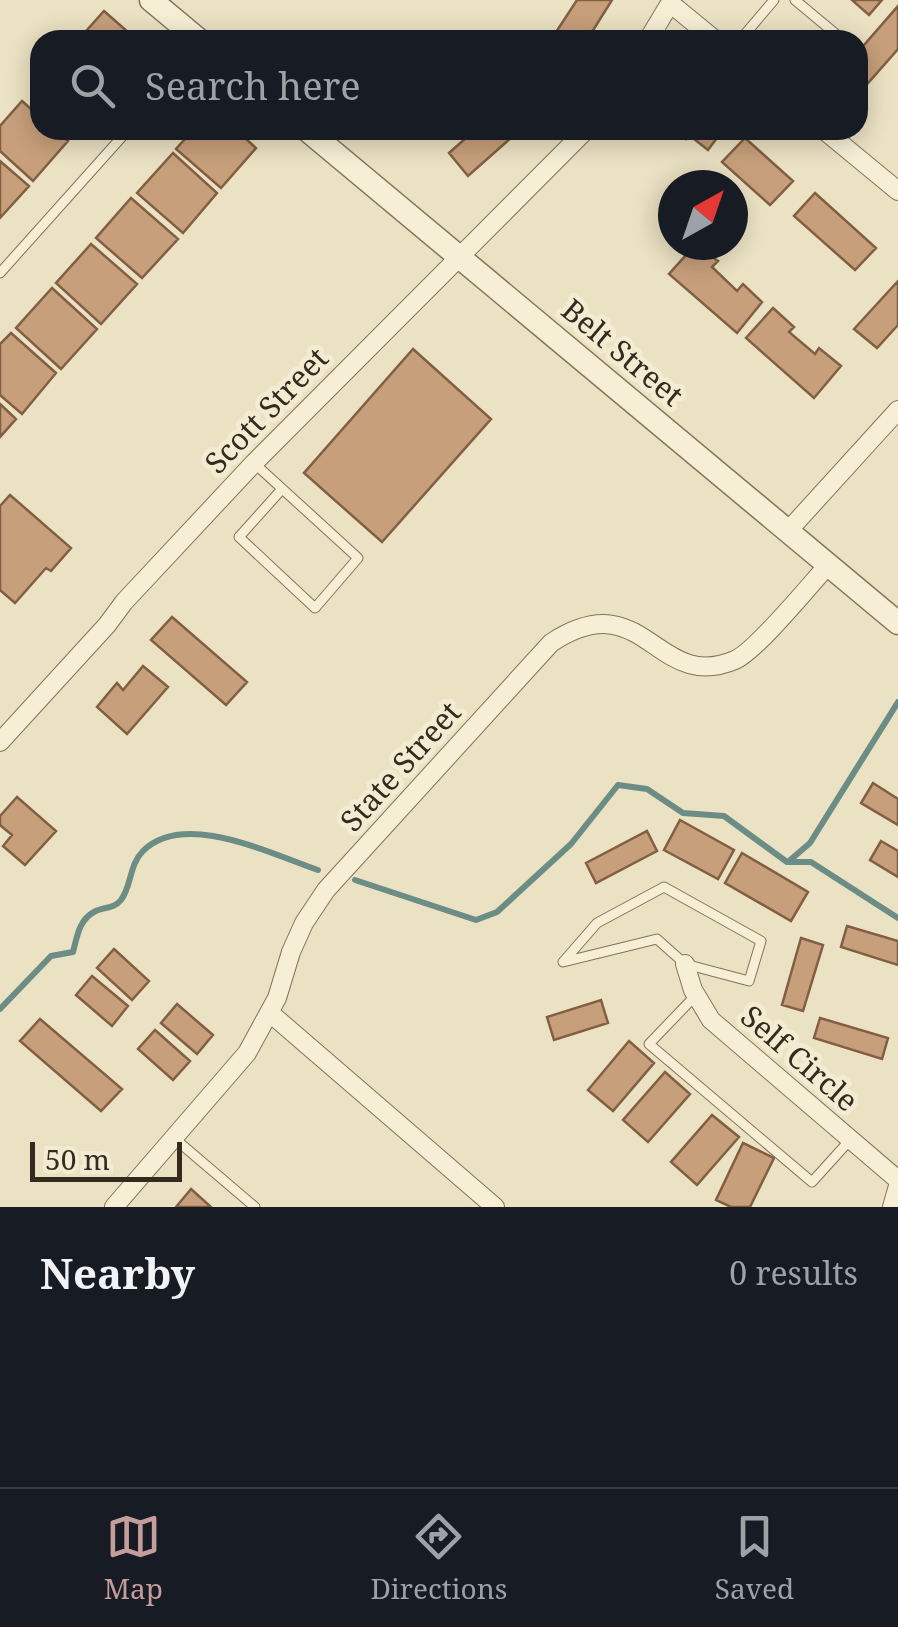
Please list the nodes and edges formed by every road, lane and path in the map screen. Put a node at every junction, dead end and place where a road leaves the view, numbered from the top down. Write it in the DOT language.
graph roads {
  1 [pos="151,0"];
  2 [pos="774,0"];
  3 [pos="795,0"];
  4 [pos="671,2"];
  5 [pos="186,30"];
  6 [pos="654,30"];
  7 [pos="703,30"];
  8 [pos="748,30"];
  9 [pos="831,30"];
  10 [pos="119,140"];
  11 [pos="318,140"];
  12 [pos="576,140"];
  13 [pos="836,140"];
  14 [pos="898,191"];
  15 [pos="458,256"];
  16 [pos="0,273"];
  17 [pos="898,410"];
  18 [pos="254,463"];
  19 [pos="282,489"];
  20 [pos="788,531"];
  21 [pos="828,565"];
  22 [pos="898,623"];
  23 [pos="0,742"];
  24 [pos="685,964"];
  25 [pos="696,995"];
  26 [pos="270,1013"];
  27 [pos="174,1138"];
  28 [pos="850,1139"];
  29 [pos="898,1183"];
  30 [pos="114,1207"];
  31 [pos="255,1207"];
  32 [pos="495,1207"];
  33 [pos="892,1207"];
  1 -- 5 [label="street"];
  2 -- 8 [label="lane"];
  3 -- 9 [label="lane"];
  4 -- 6 [label="street"];
  4 -- 7 [label="street"];
  10 -- 16 [label="lane"];
  11 -- 15 [label="street, Belt Street"];
  12 -- 15 [label="street, Scott Street"];
  13 -- 14 [label="street"];
  15 -- 18 [label="street, Scott Street"];
  15 -- 20 [label="street, Belt Street"];
  17 -- 20 [label="street"];
  18 -- 19 [label="lane"];
  18 -- 23 [label="street, Scott Street"];
  19 -- 19 [label="lane"];
  20 -- 21 [label="street, Belt Street"];
  21 -- 22 [label="street, Belt Street"];
  21 -- 26 [label="street, State Street"];
  24 -- 24 [label="lane"];
  24 -- 25 [label="street, Self Circle"];
  25 -- 28 [label="street, Self Circle"];
  25 -- 28 [label="lane"];
  26 -- 27 [label="street, State Street"];
  26 -- 32 [label="street"];
  27 -- 30 [label="street, State Street"];
  27 -- 31 [label="lane"];
  28 -- 29 [label="street, Self Circle"];
  29 -- 33 [label="street"];
}
